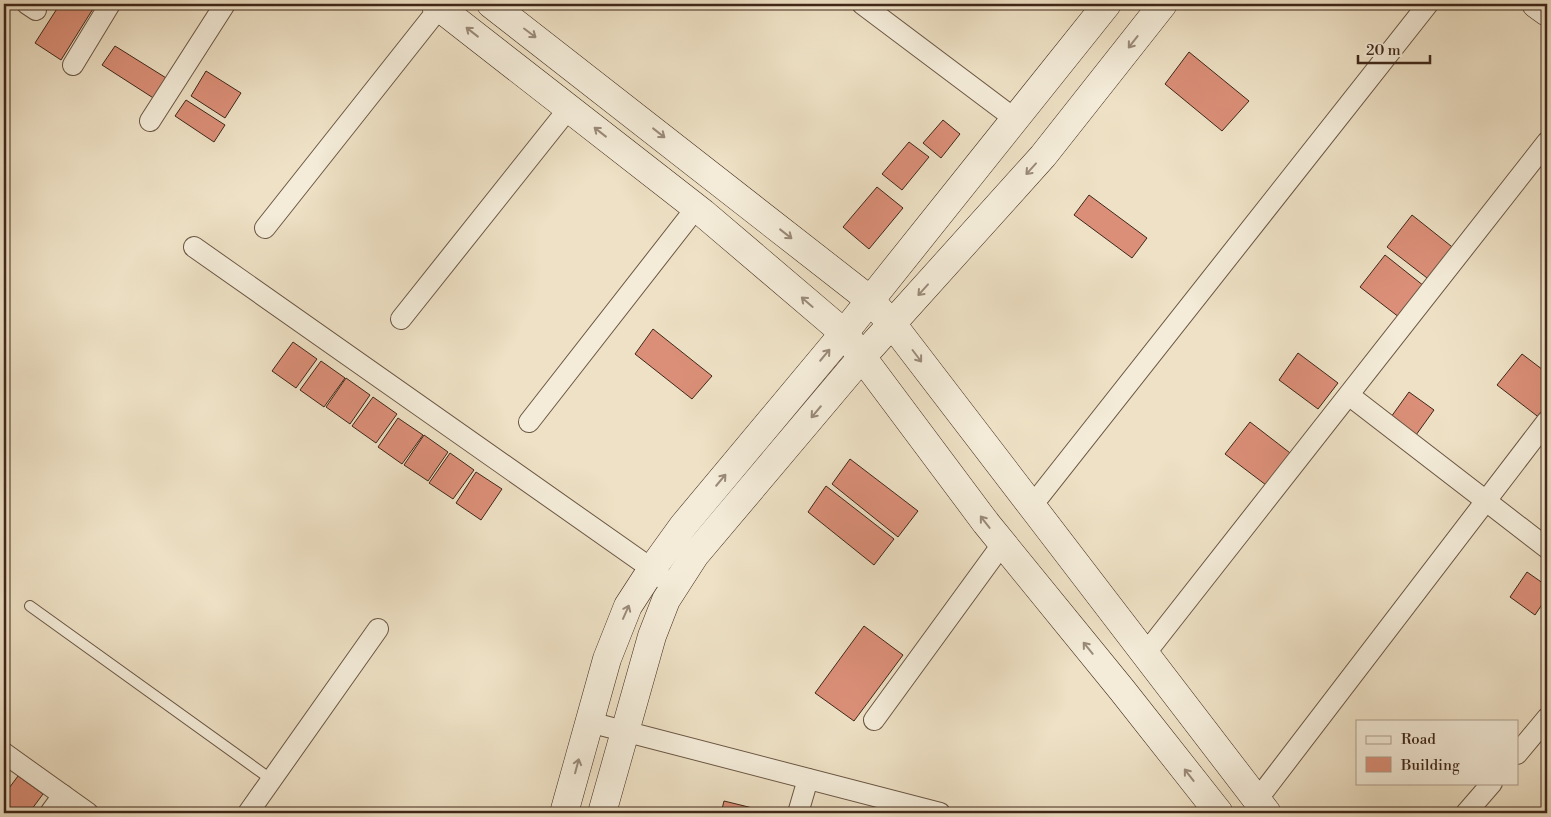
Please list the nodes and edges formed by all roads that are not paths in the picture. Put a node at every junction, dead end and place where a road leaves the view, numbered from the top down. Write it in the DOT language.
graph roads {
  1 [pos="110,4"];
  2 [pos="226,4"];
  3 [pos="491,4"];
  4 [pos="862,4"];
  5 [pos="1107,4"];
  6 [pos="1163,4"];
  7 [pos="1428,4"];
  8 [pos="1536,4"];
  9 [pos="438,6"];
  10 [pos="1547,12"];
  11 [pos="73,65"];
  12 [pos="569,108"];
  13 [pos="1015,119"];
  14 [pos="150,122"];
  15 [pos="1547,142"];
  16 [pos="696,208"];
  17 [pos="265,228"];
  18 [pos="194,247"];
  19 [pos="870,300"];
  20 [pos="401,319"];
  21 [pos="893,325"];
  22 [pos="844,333"];
  23 [pos="862,357"];
  24 [pos="1350,396"];
  25 [pos="1547,421"];
  26 [pos="529,422"];
  27 [pos="1486,499"];
  28 [pos="1031,507"];
  29 [pos="1003,543"];
  30 [pos="1547,548"];
  31 [pos="652,569"];
  32 [pos="674,588"];
  33 [pos="30,606"];
  34 [pos="378,630"];
  35 [pos="1145,654"];
  36 [pos="1547,718"];
  37 [pos="874,720"];
  38 [pos="589,722"];
  39 [pos="623,732"];
  40 [pos="4,753"];
  41 [pos="1518,753"];
  42 [pos="808,778"];
  43 [pos="272,780"];
  44 [pos="1491,784"];
  45 [pos="63,795"];
  46 [pos="1262,807"];
  47 [pos="50,813"];
  48 [pos="88,813"];
  49 [pos="248,813"];
  50 [pos="564,813"];
  51 [pos="602,813"];
  52 [pos="798,813"];
  53 [pos="940,813"];
  54 [pos="1219,813"];
  55 [pos="1466,813"];
  1 -- 11 [label="street"];
  2 -- 14 [label="street"];
  3 -- 19 [label="street, one-way"];
  4 -- 13 [label="street"];
  5 -- 13 [label="street"];
  6 -- 21 [label="street, one-way"];
  7 -- 28 [label="street"];
  8 -- 10 [label="street"];
  12 -- 9 [label="street, one-way"];
  9 -- 17 [label="street"];
  16 -- 12 [label="street, one-way"];
  12 -- 20 [label="street"];
  13 -- 19 [label="street"];
  15 -- 24 [label="street"];
  22 -- 16 [label="street, one-way"];
  16 -- 26 [label="street"];
  18 -- 31 [label="street"];
  19 -- 21 [label="street"];
  19 -- 22 [label="street"];
  21 -- 23 [label="street"];
  21 -- 28 [label="street, one-way"];
  22 -- 23 [label="street"];
  31 -- 22 [label="street, one-way"];
  29 -- 23 [label="street, one-way"];
  23 -- 32 [label="street, one-way"];
  24 -- 27 [label="street"];
  24 -- 35 [label="street"];
  25 -- 27 [label="street"];
  27 -- 30 [label="street"];
  27 -- 46 [label="street"];
  28 -- 35 [label="street"];
  29 -- 37 [label="street"];
  54 -- 29 [label="street, one-way"];
  31 -- 32 [label="street"];
  38 -- 31 [label="street, one-way"];
  32 -- 39 [label="street"];
  33 -- 43 [label="lane"];
  34 -- 43 [label="street"];
  35 -- 46 [label="street"];
  36 -- 41 [label="street"];
  38 -- 39 [label="street"];
  50 -- 38 [label="street, one-way"];
  39 -- 42 [label="street"];
  39 -- 51 [label="street"];
  40 -- 45 [label="street"];
  42 -- 52 [label="street"];
  42 -- 53 [label="street"];
  43 -- 49 [label="street"];
  44 -- 55 [label="street"];
  45 -- 47 [label="street"];
  45 -- 48 [label="street"];
}
